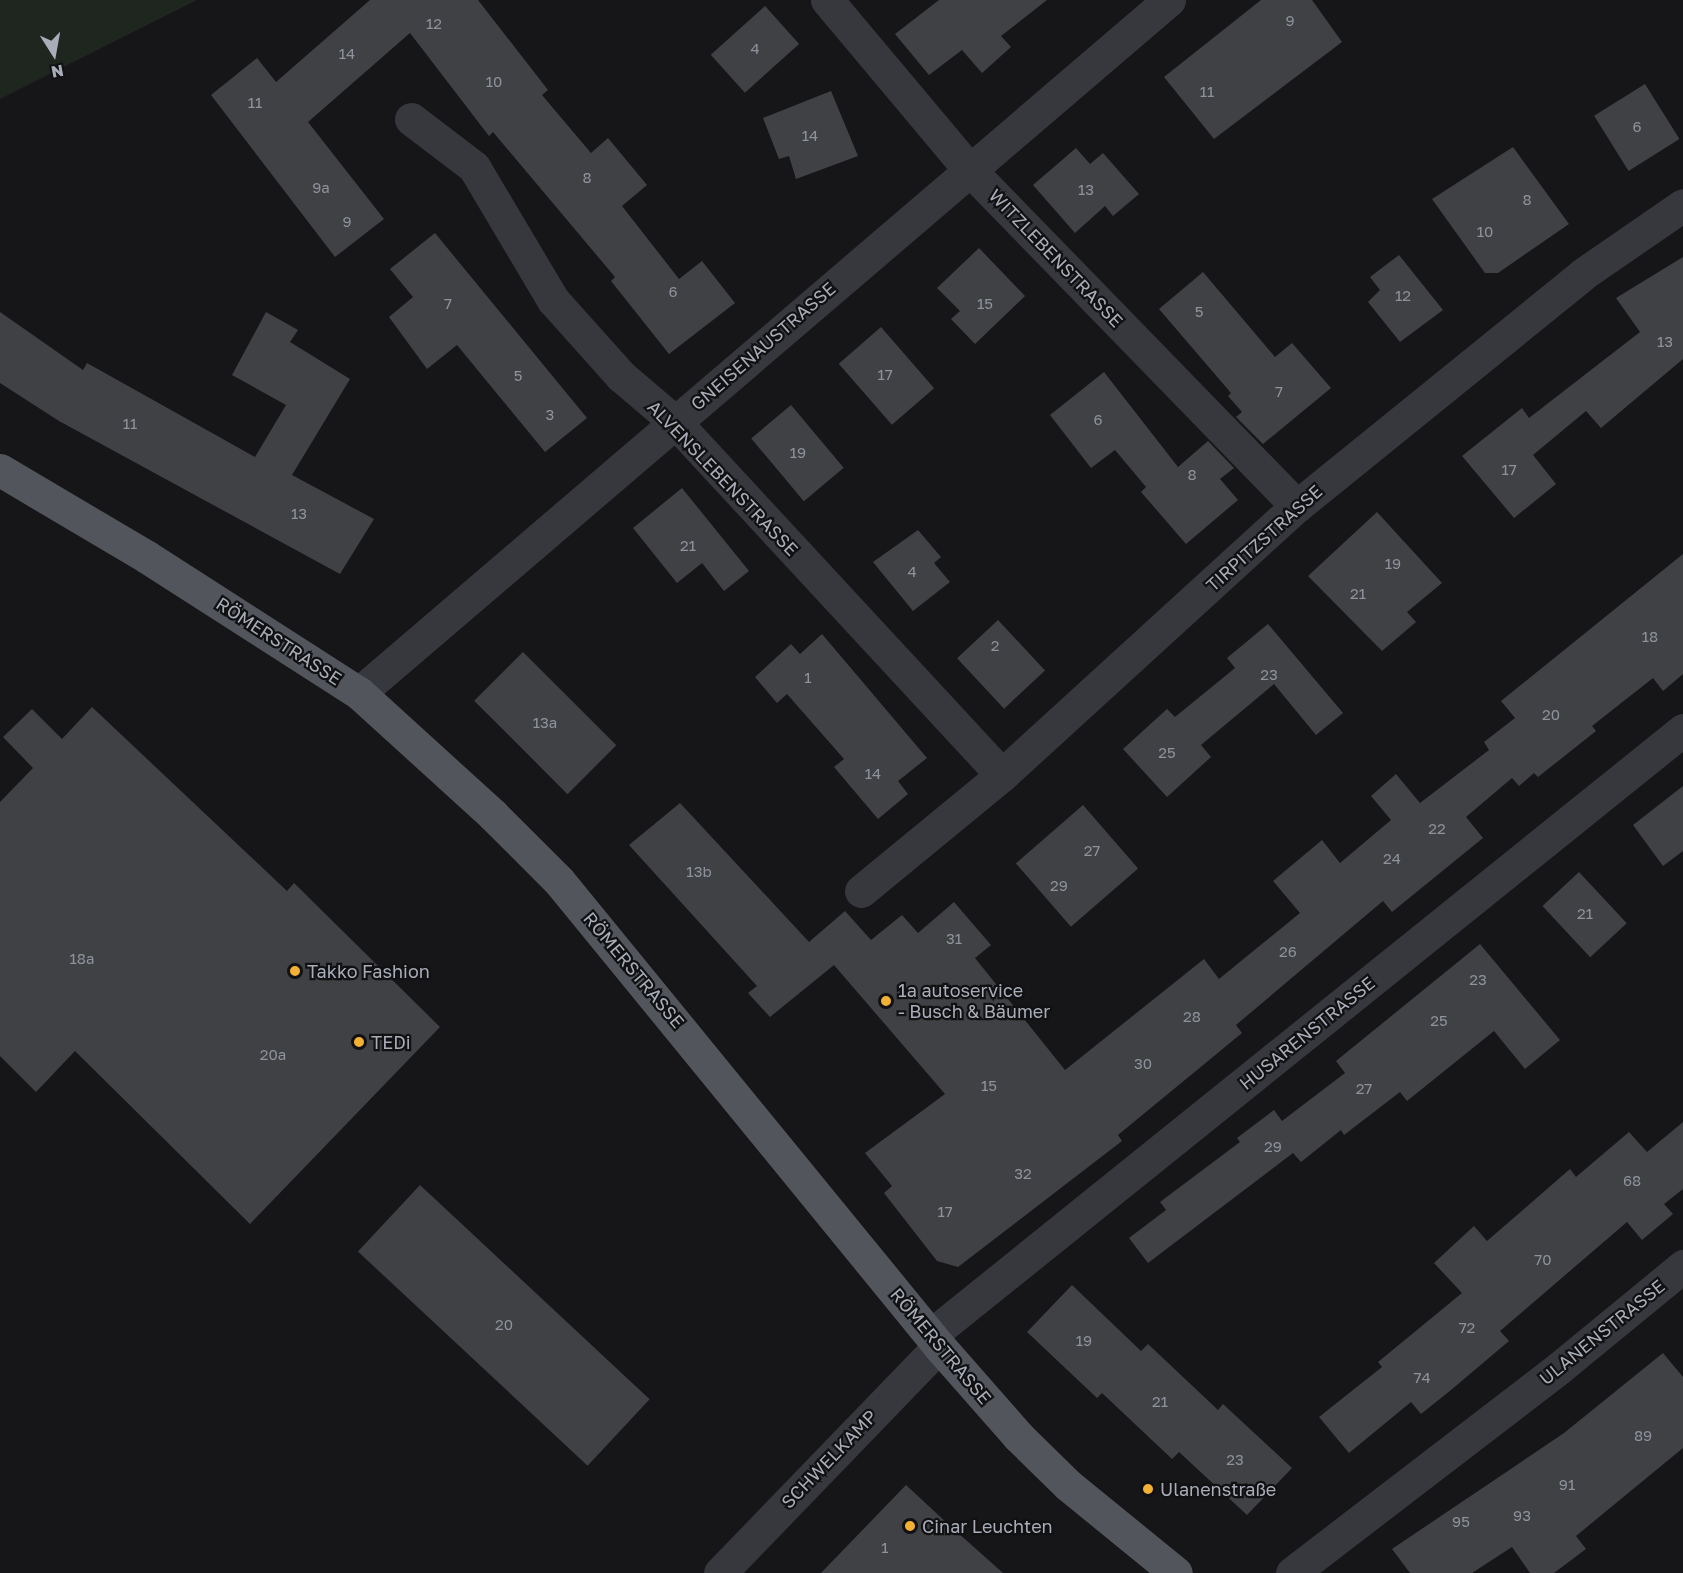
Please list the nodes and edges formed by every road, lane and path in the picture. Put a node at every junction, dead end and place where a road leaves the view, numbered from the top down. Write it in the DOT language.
graph roads {
  1 [pos="827,0"];
  2 [pos="1169,0"];
  3 [pos="411,119"];
  4 [pos="969,169"];
  5 [pos="1683,205"];
  6 [pos="675,422"];
  7 [pos="0,470"];
  8 [pos="1297,506"];
  9 [pos="359,693"];
  10 [pos="1683,730"];
  11 [pos="1002,776"];
  12 [pos="861,891"];
  13 [pos="1683,1266"];
  14 [pos="935,1341"];
  15 [pos="720,1573"];
  16 [pos="1176,1573"];
  17 [pos="1292,1573"];
  1 -- 4 [label="street, WITZLEBENSTRASSE"];
  2 -- 4 [label="street, GNEISENAUSTRASSE"];
  3 -- 6 [label="street, ALVENSLEBENSTRASSE"];
  4 -- 6 [label="street, GNEISENAUSTRASSE"];
  4 -- 8 [label="street, WITZLEBENSTRASSE"];
  5 -- 8 [label="street, TIRPITZSTRASSE"];
  6 -- 9 [label="street, GNEISENAUSTRASSE"];
  6 -- 11 [label="street, ALVENSLEBENSTRASSE"];
  7 -- 9 [label="main road, RÖMERSTRASSE"];
  8 -- 11 [label="street, TIRPITZSTRASSE"];
  9 -- 14 [label="main road, RÖMERSTRASSE"];
  10 -- 14 [label="street, HUSARENSTRASSE"];
  11 -- 12 [label="street, TIRPITZSTRASSE"];
  13 -- 17 [label="street, ULANENSTRASSE"];
  14 -- 15 [label="street, SCHWELKAMP"];
  14 -- 16 [label="main road, RÖMERSTRASSE"];
}
